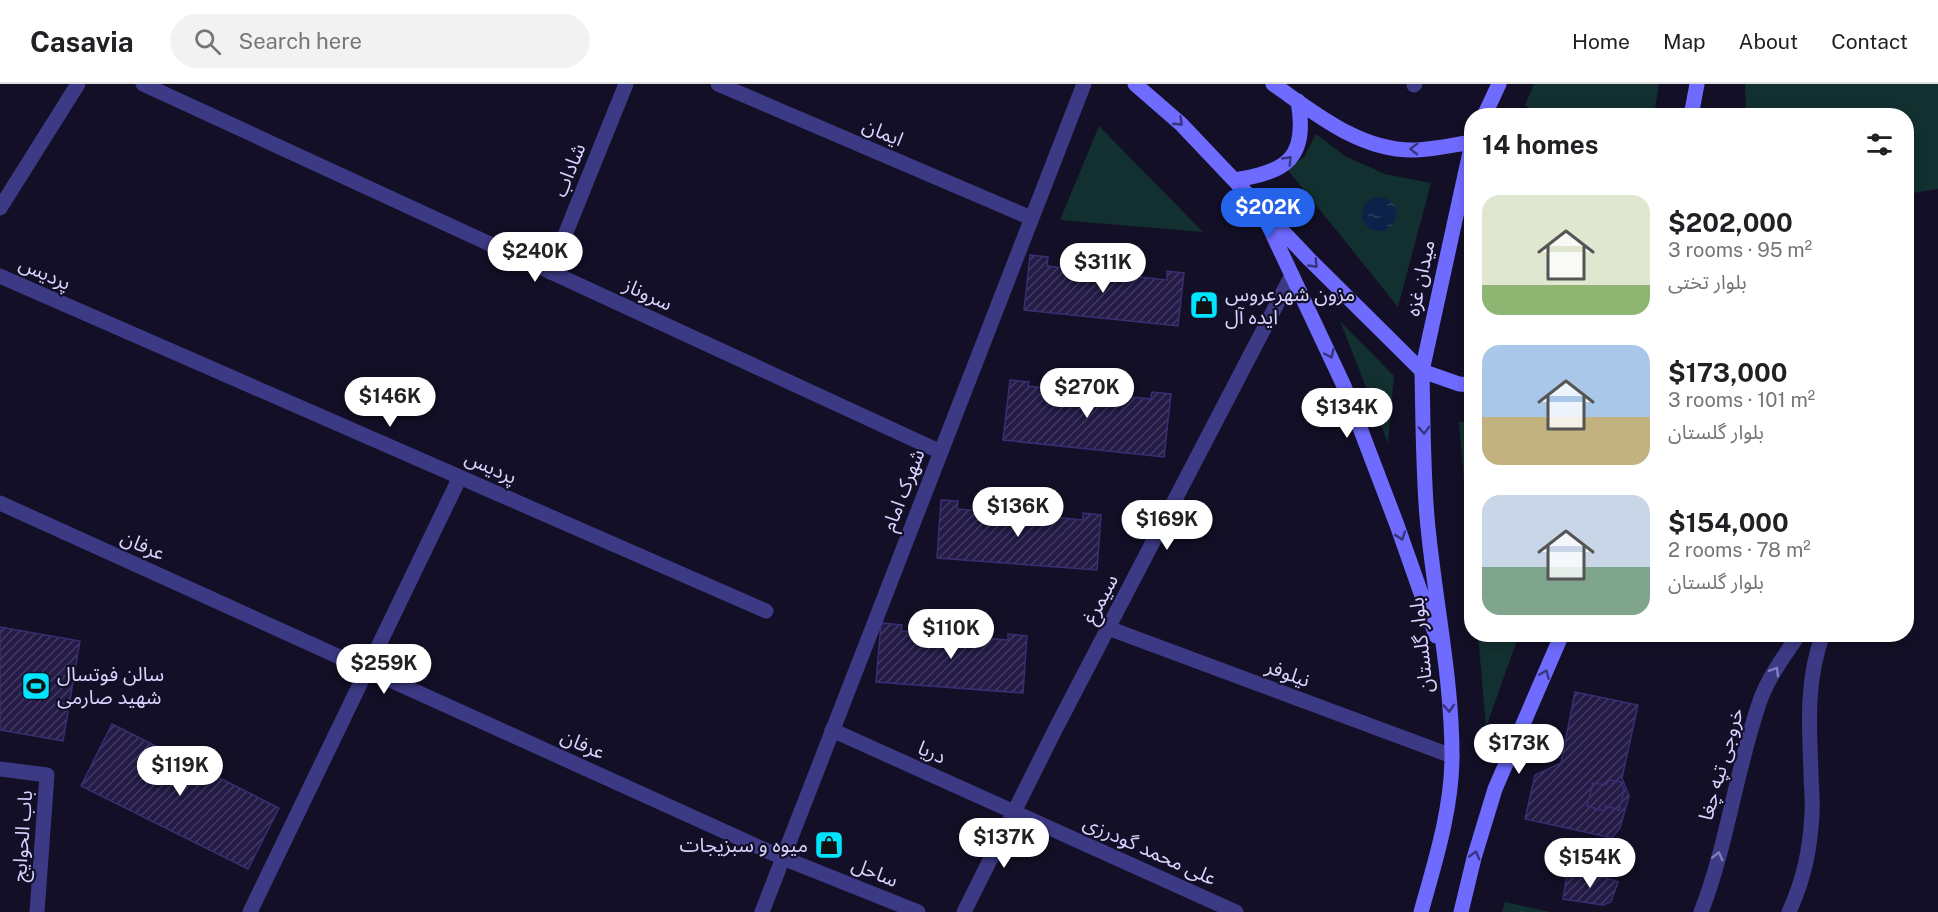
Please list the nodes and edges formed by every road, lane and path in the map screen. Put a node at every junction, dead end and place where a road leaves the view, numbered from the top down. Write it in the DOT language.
graph roads {
  1 [pos="78,84"];
  2 [pos="143,84"];
  3 [pos="627,84"];
  4 [pos="718,84"];
  5 [pos="1083,84"];
  6 [pos="1135,84"];
  7 [pos="1273,84"];
  8 [pos="1499,84"];
  9 [pos="1696,84"];
  10 [pos="1298,102"];
  11 [pos="1488,108"];
  12 [pos="1692,108"];
  13 [pos="1464,144"];
  14 [pos="1464,179"];
  15 [pos="1235,180"];
  16 [pos="1260,207"];
  17 [pos="0,208"];
  18 [pos="1031,218"];
  19 [pos="550,272"];
  20 [pos="1292,275"];
  21 [pos="0,276"];
  22 [pos="1422,371"];
  23 [pos="1464,384"];
  24 [pos="941,452"];
  25 [pos="460,477"];
  26 [pos="0,503"];
  27 [pos="766,611"];
  28 [pos="1108,628"];
  29 [pos="1559,642"];
  30 [pos="1794,642"];
  31 [pos="1820,642"];
  32 [pos="1446,666"];
  33 [pos="367,669"];
  34 [pos="832,730"];
  35 [pos="1452,756"];
  36 [pos="0,769"];
  37 [pos="1014,812"];
  38 [pos="783,858"];
  39 [pos="37,912"];
  40 [pos="250,912"];
  41 [pos="762,912"];
  42 [pos="918,912"];
  43 [pos="964,912"];
  44 [pos="1236,912"];
  45 [pos="1421,912"];
  46 [pos="1461,912"];
  47 [pos="1701,912"];
  48 [pos="1789,912"];
  1 -- 17 [label="street"];
  2 -- 19 [label="street, سروناز"];
  3 -- 19 [label="street, شاداب"];
  4 -- 18 [label="street, ایمان"];
  5 -- 18 [label="street, شهرک امام"];
  6 -- 15 [label="main road, one-way"];
  7 -- 10 [label="main road"];
  8 -- 11 [label="main road"];
  9 -- 12 [label="main road"];
  13 -- 10 [label="main road, one-way"];
  15 -- 10 [label="main road, one-way"];
  14 -- 22 [label="main road, میدان غزه"];
  15 -- 16 [label="main road"];
  16 -- 20 [label="main road"];
  16 -- 22 [label="main road, one-way"];
  18 -- 24 [label="street, شهرک امام"];
  19 -- 24 [label="street, سروناز"];
  20 -- 28 [label="street, سیمرغ"];
  20 -- 32 [label="main road, one-way"];
  21 -- 25 [label="street, پردیس"];
  22 -- 23 [label="main road"];
  22 -- 32 [label="main road, بلوار گلستان, one-way"];
  24 -- 34 [label="street, شهرک امام"];
  25 -- 27 [label="street, پردیس"];
  25 -- 33 [label="street"];
  26 -- 33 [label="street, عرفان"];
  28 -- 35 [label="street, نیلوفر"];
  28 -- 37 [label="street, سیمرغ"];
  46 -- 29 [label="main road, one-way"];
  47 -- 30 [label="street, خروجی تپه چغا, one-way"];
  31 -- 48 [label="street"];
  32 -- 35 [label="main road, بلوار گلستان, one-way"];
  33 -- 38 [label="street, عرفان"];
  33 -- 40 [label="street"];
  34 -- 37 [label="street, دریا"];
  34 -- 38 [label="street, شهرک امام"];
  35 -- 45 [label="main road, بلوار گلستان"];
  36 -- 39 [label="street, باب الحوایج"];
  37 -- 43 [label="street, سیمرغ"];
  37 -- 44 [label="street, علی محمد گودرزی"];
  38 -- 41 [label="street, شهرک امام"];
  38 -- 42 [label="street, ساحل"];
}
